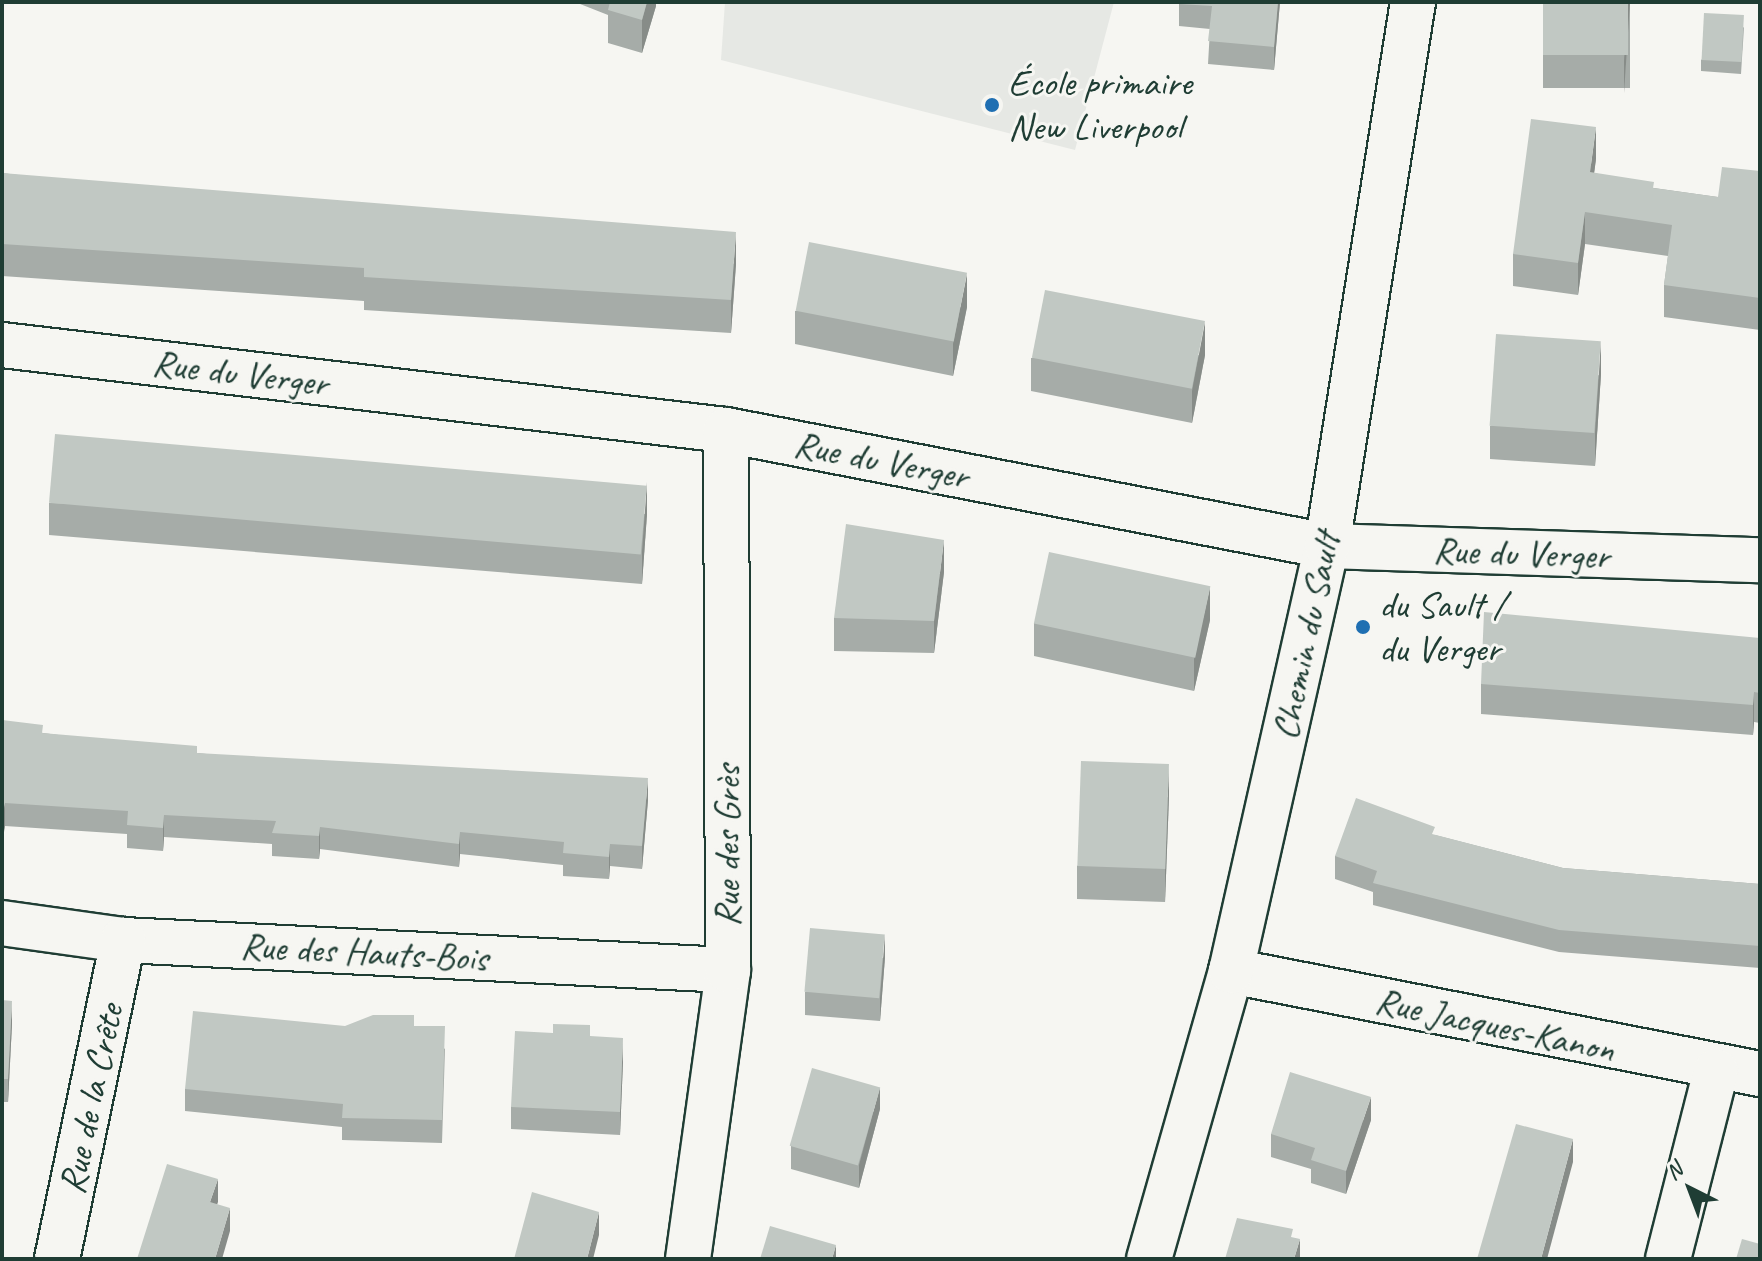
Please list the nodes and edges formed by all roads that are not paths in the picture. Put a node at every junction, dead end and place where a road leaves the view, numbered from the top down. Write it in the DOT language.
graph roads {
  1 [pos="1413,2"];
  2 [pos="2,345"];
  3 [pos="726,430"];
  4 [pos="1327,546"];
  5 [pos="1760,560"];
  6 [pos="2,923"];
  7 [pos="123,940"];
  8 [pos="728,970"];
  9 [pos="1231,971"];
  10 [pos="1716,1071"];
  11 [pos="1760,1074"];
  12 [pos="57,1259"];
  13 [pos="688,1259"];
  14 [pos="1149,1259"];
  15 [pos="1668,1259"];
  1 -- 4 [label="street, Chemin du Sault"];
  2 -- 3 [label="street, Rue du Verger"];
  3 -- 4 [label="street, Rue du Verger"];
  3 -- 8 [label="street, Rue des Grès"];
  4 -- 5 [label="street, Rue du Verger"];
  4 -- 9 [label="street, Chemin du Sault"];
  6 -- 7 [label="street, Rue des Hauts-Bois"];
  7 -- 8 [label="street, Rue des Hauts-Bois"];
  7 -- 12 [label="street, Rue de la Crête"];
  8 -- 13 [label="street, Rue des Grès"];
  9 -- 10 [label="street, Rue Jacques-Kanon"];
  9 -- 14 [label="street, Chemin du Sault"];
  10 -- 11 [label="street, Rue Jacques-Kanon"];
  10 -- 15 [label="street"];
}
